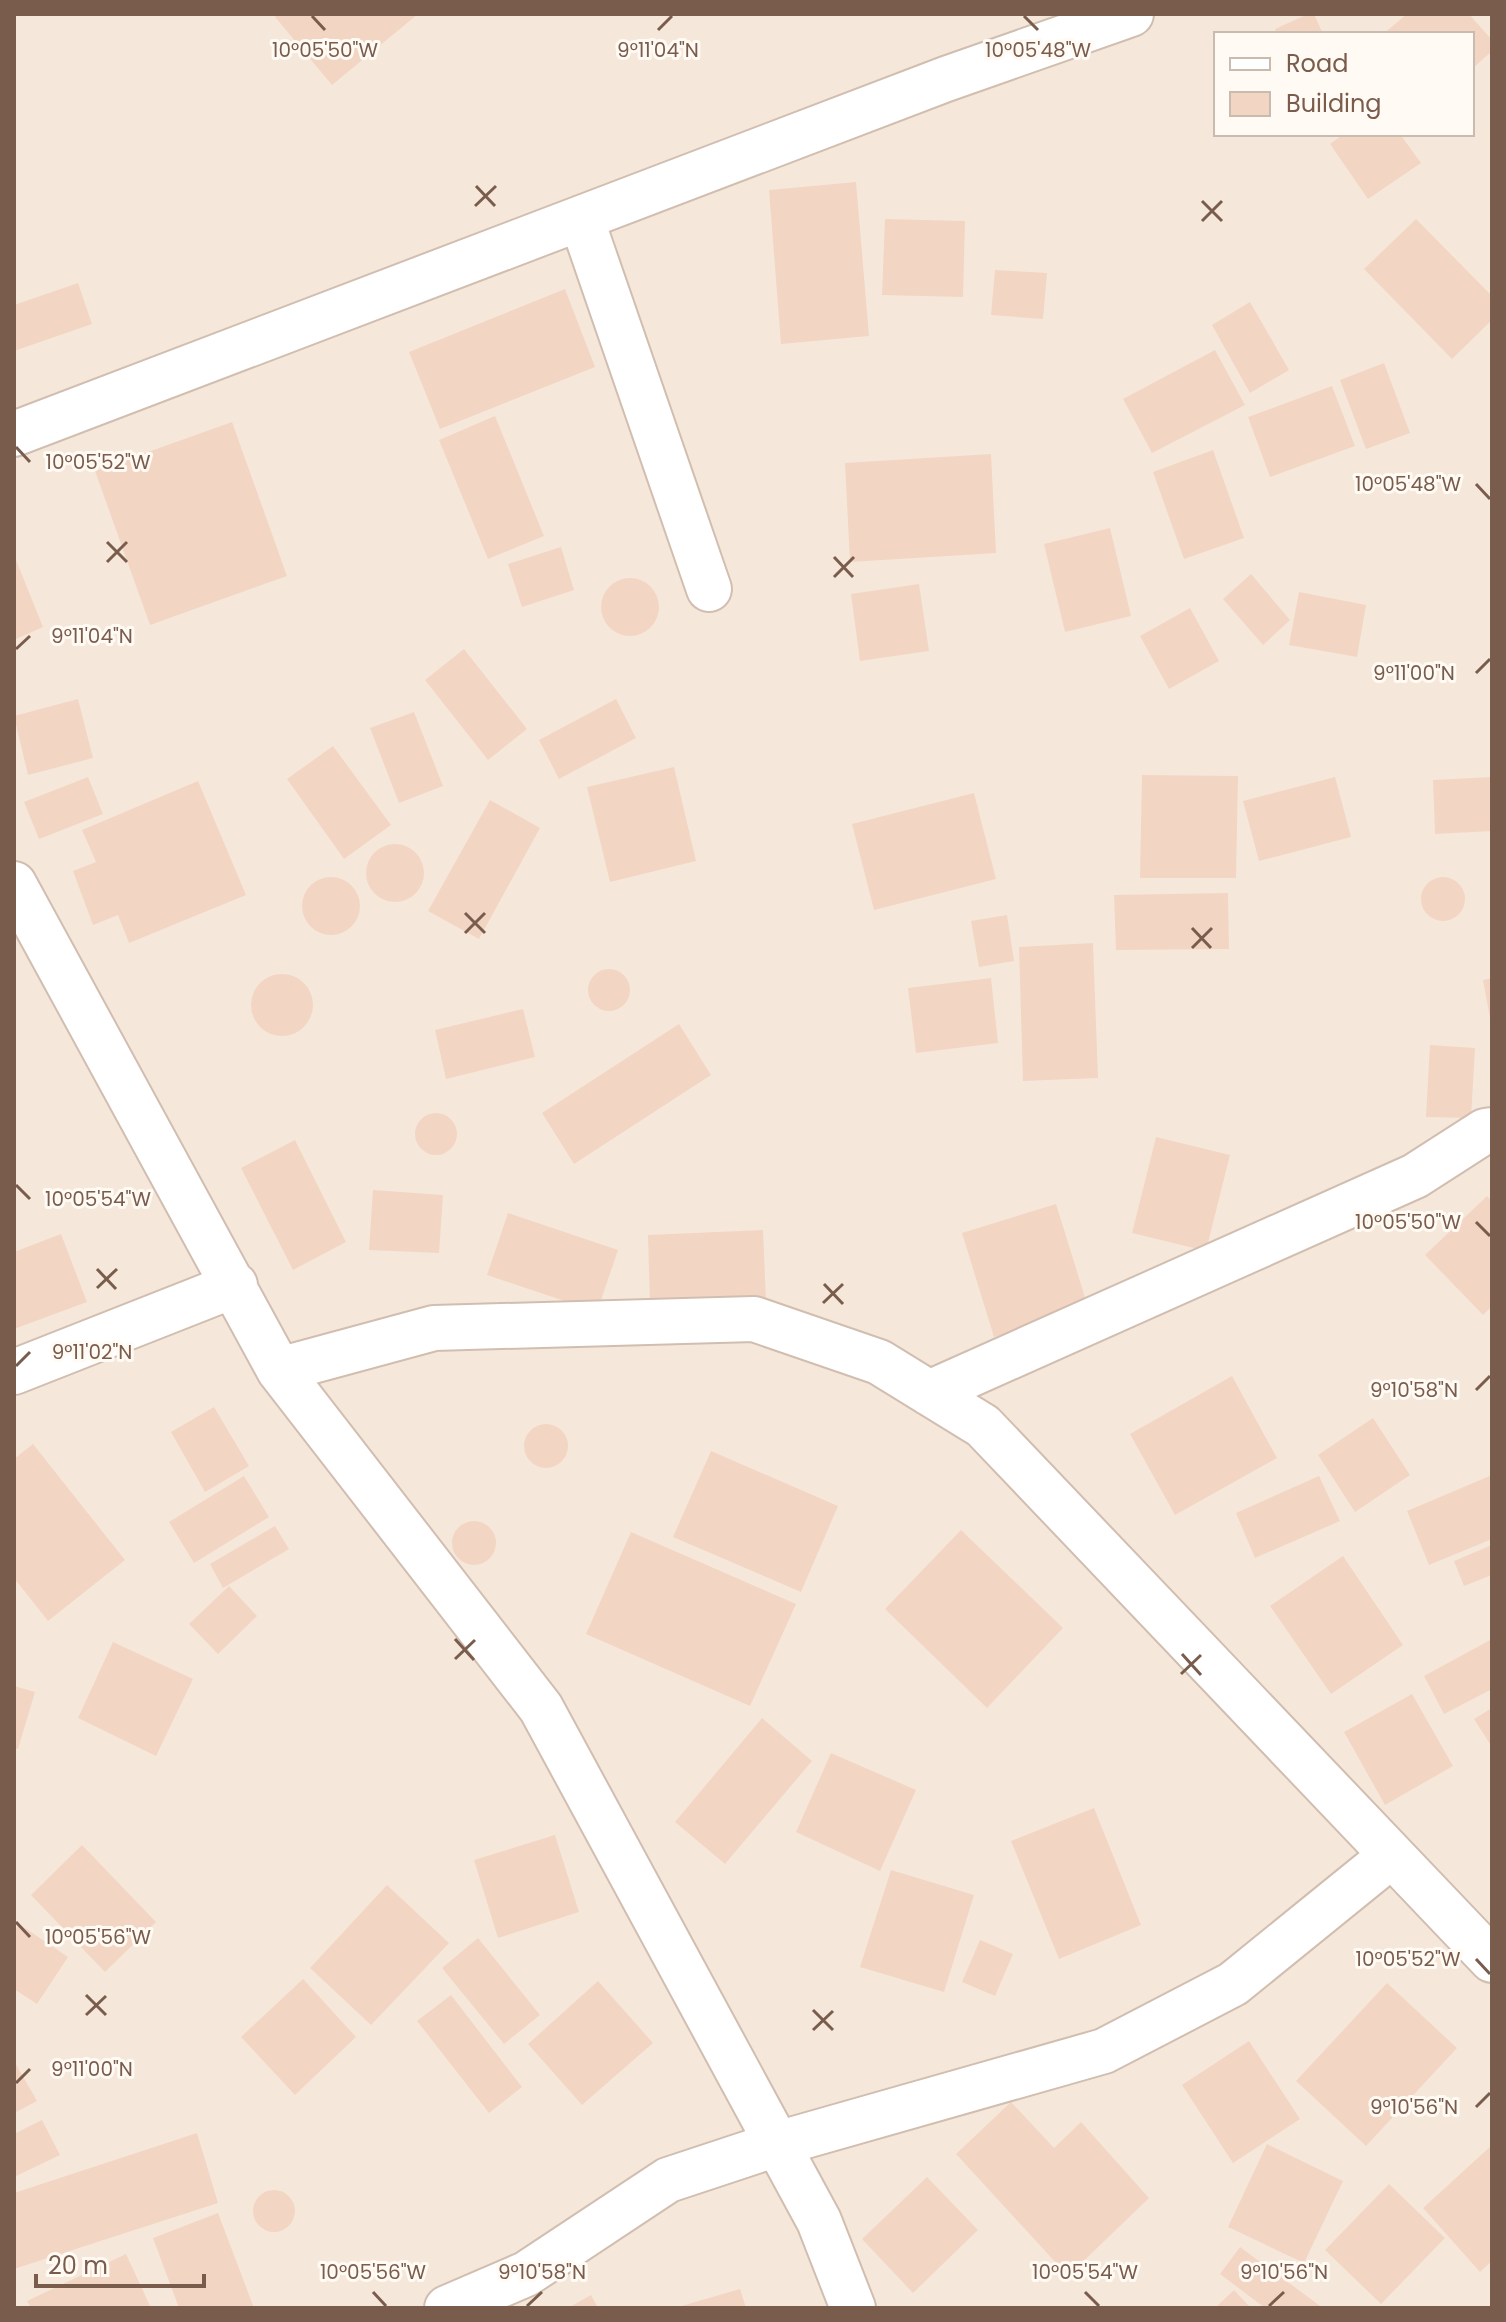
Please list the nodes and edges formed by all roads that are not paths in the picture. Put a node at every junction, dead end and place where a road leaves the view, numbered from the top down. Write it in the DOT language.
graph roads {
  1 [pos="1131,14"];
  2 [pos="581,218"];
  3 [pos="14,434"];
  4 [pos="709,589"];
  5 [pos="14,884"];
  6 [pos="1492,1130"];
  7 [pos="235,1285"];
  8 [pos="279,1370"];
  9 [pos="14,1372"];
  10 [pos="929,1393"];
  11 [pos="1392,1855"];
  12 [pos="1492,1960"];
  13 [pos="777,2144"];
  14 [pos="447,2308"];
  15 [pos="853,2308"];
  1 -- 2 [label="street"];
  2 -- 3 [label="street"];
  2 -- 4 [label="street"];
  5 -- 7 [label="street"];
  6 -- 10 [label="street"];
  7 -- 8 [label="street"];
  7 -- 9 [label="street"];
  8 -- 10 [label="street"];
  8 -- 13 [label="street"];
  10 -- 11 [label="street"];
  11 -- 12 [label="street"];
  11 -- 13 [label="street"];
  13 -- 14 [label="street"];
  13 -- 15 [label="street"];
}
